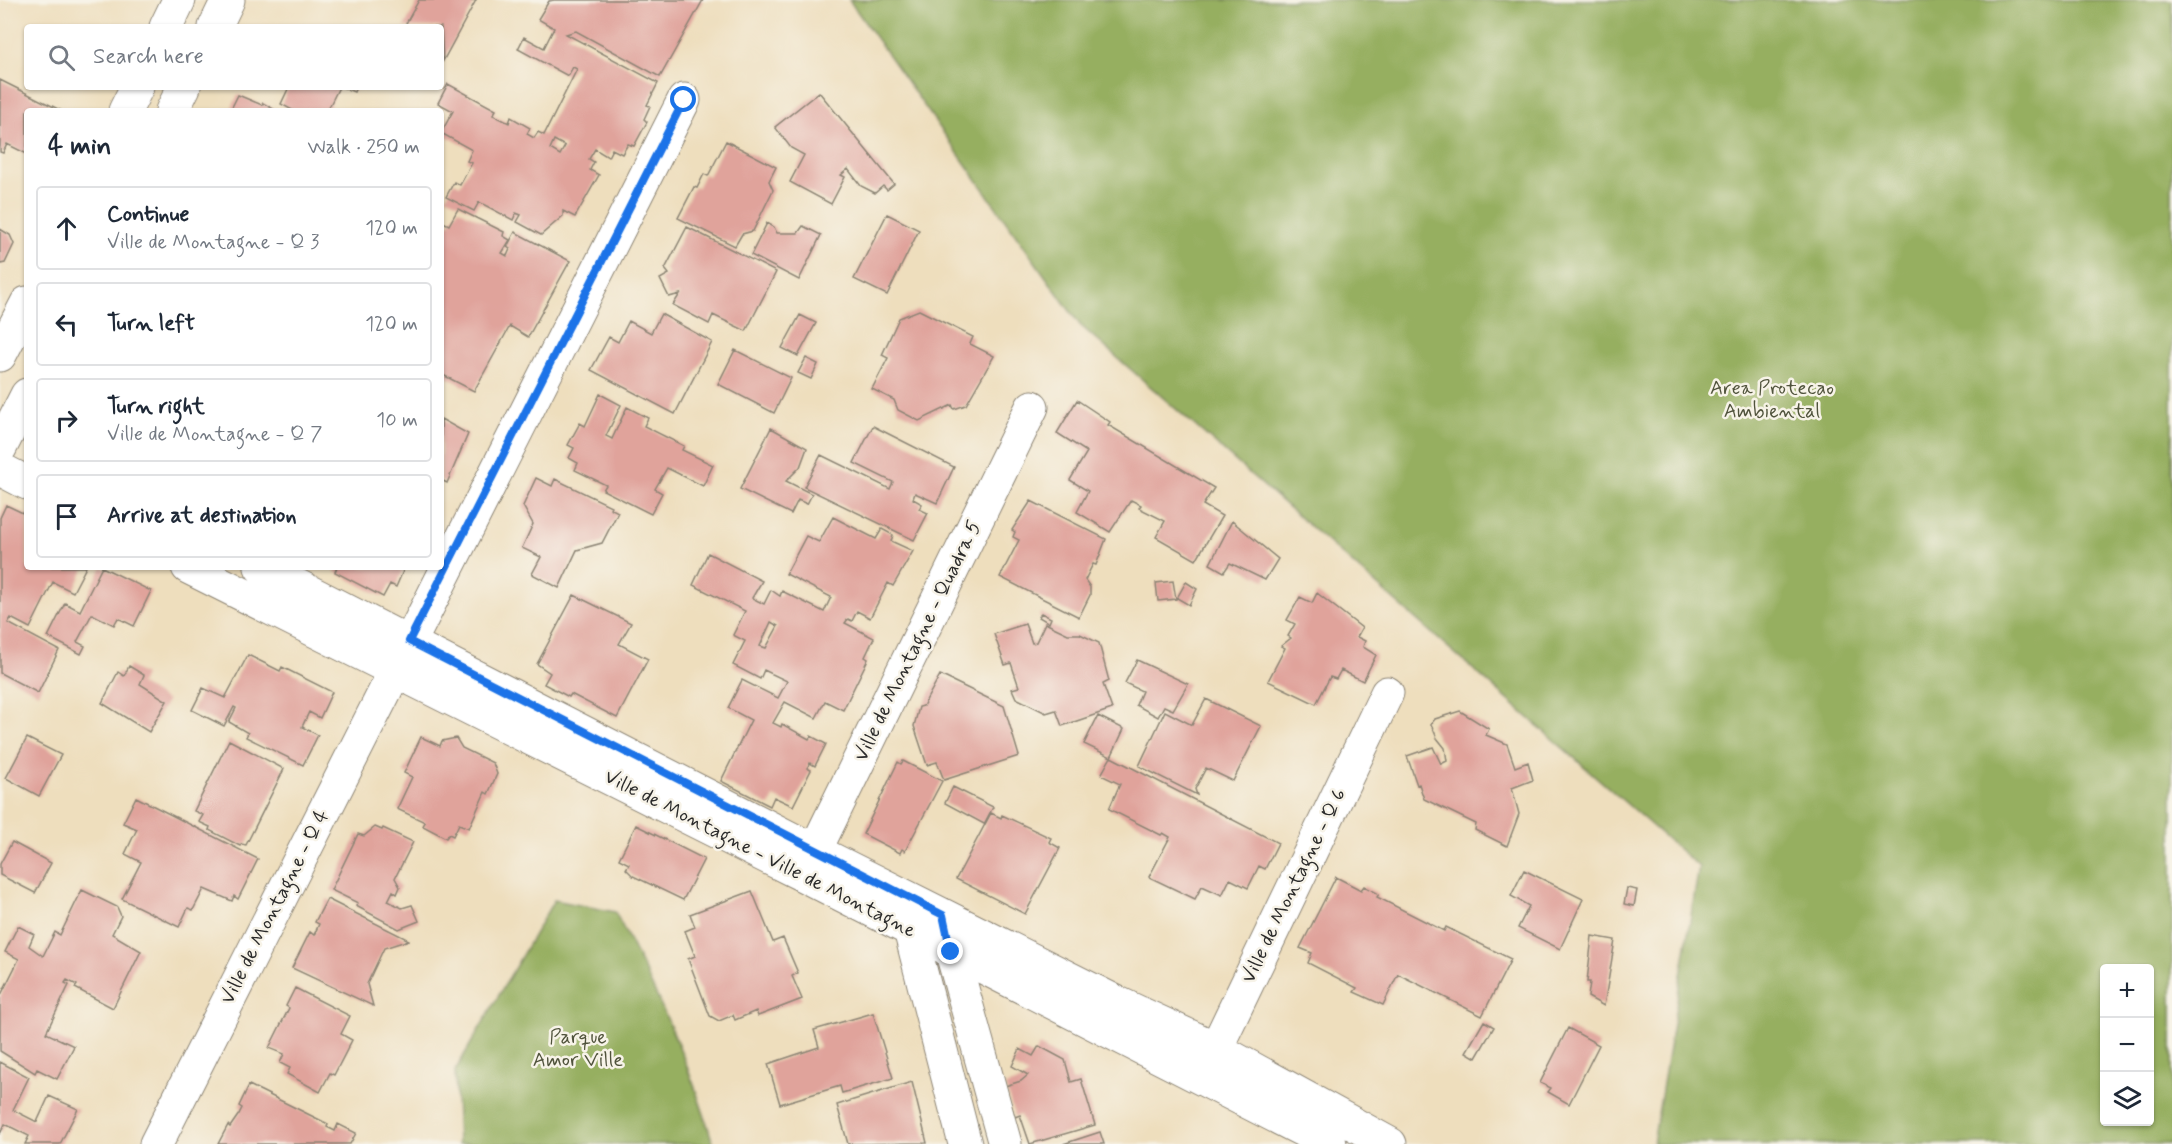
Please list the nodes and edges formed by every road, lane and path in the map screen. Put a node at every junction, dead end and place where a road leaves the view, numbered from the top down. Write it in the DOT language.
graph roads {
  1 [pos="180,0"];
  2 [pos="228,0"];
  3 [pos="168,24"];
  4 [pos="216,24"];
  5 [pos="136,90"];
  6 [pos="182,90"];
  7 [pos="684,100"];
  8 [pos="126,108"];
  9 [pos="174,108"];
  10 [pos="24,309"];
  11 [pos="0,355"];
  12 [pos="24,403"];
  13 [pos="1032,407"];
  14 [pos="6,448"];
  15 [pos="24,478"];
  16 [pos="195,570"];
  17 [pos="266,570"];
  18 [pos="402,655"];
  19 [pos="1387,693"];
  20 [pos="809,863"];
  21 [pos="904,895"];
  22 [pos="943,915"];
  23 [pos="909,930"];
  24 [pos="951,952"];
  25 [pos="1215,1048"];
  26 [pos="1201,1079"];
  27 [pos="156,1144"];
  28 [pos="965,1144"];
  29 [pos="1005,1144"];
  30 [pos="1330,1144"];
  31 [pos="1390,1144"];
  1 -- 3 [label="street"];
  2 -- 4 [label="street"];
  5 -- 8 [label="street"];
  6 -- 9 [label="street"];
  7 -- 18 [label="street, Ville de Montagne - Q 4"];
  10 -- 11 [label="street"];
  12 -- 14 [label="street"];
  13 -- 20 [label="street, Ville de Montagne - Quadra 5"];
  14 -- 15 [label="street"];
  16 -- 18 [label="street, Ville de Montagne - Ville de Montagne"];
  17 -- 18 [label="street, Ville de Montagne - Ville de Montagne"];
  18 -- 20 [label="street, Ville de Montagne - Ville de Montagne"];
  18 -- 27 [label="street, Ville de Montagne - Q 4"];
  19 -- 25 [label="street, Ville de Montagne - Q 6"];
  20 -- 21 [label="street, Ville de Montagne - Ville de Montagne"];
  20 -- 23 [label="street, Ville de Montagne - Ville de Montagne"];
  21 -- 22 [label="street, Ville de Montagne - Ville de Montagne"];
  21 -- 23 [label="street"];
  22 -- 24 [label="street"];
  22 -- 25 [label="street, Ville de Montagne - Ville de Montagne"];
  23 -- 24 [label="street, Ville de Montagne - Ville de Montagne"];
  23 -- 28 [label="street"];
  24 -- 26 [label="street, Ville de Montagne - Ville de Montagne"];
  24 -- 29 [label="street"];
  25 -- 26 [label="street, Ville de Montagne - Q 6"];
  25 -- 31 [label="street, Ville de Montagne - Ville de Montagne"];
  26 -- 30 [label="street, Ville de Montagne - Ville de Montagne"];
}
